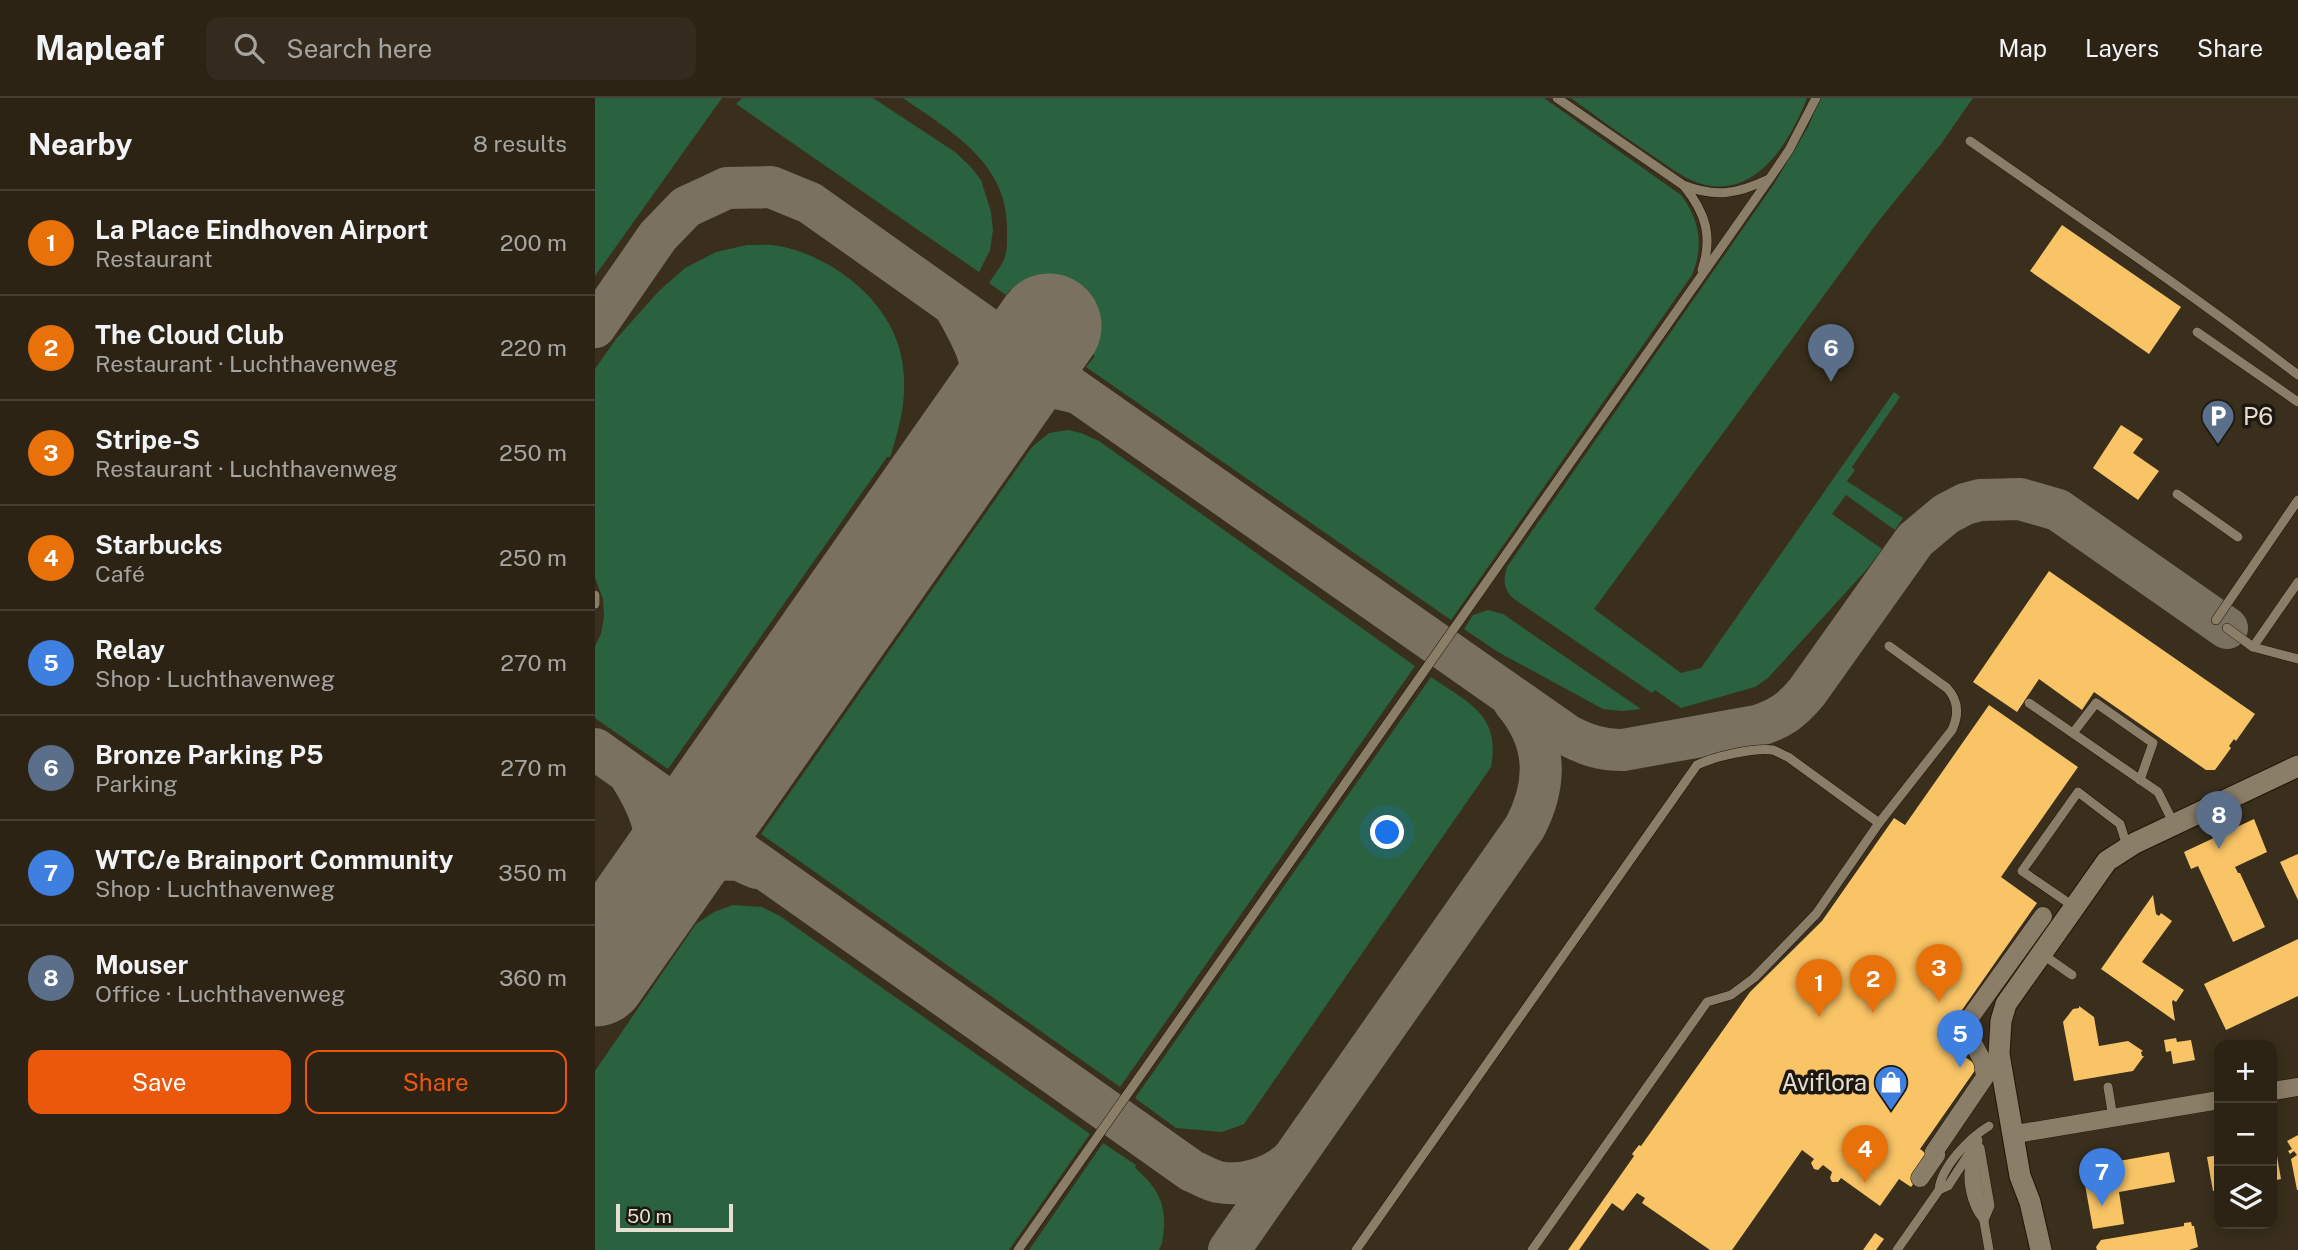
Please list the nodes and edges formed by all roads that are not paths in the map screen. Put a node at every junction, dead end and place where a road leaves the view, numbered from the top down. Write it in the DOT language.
graph roads {
  1 [pos="1557,98"];
  2 [pos="1816,98"];
  3 [pos="1970,141"];
  4 [pos="1770,178"];
  5 [pos="1683,185"];
  6 [pos="1699,280"];
  7 [pos="2197,332"];
  8 [pos="2298,375"];
  9 [pos="2298,402"];
  10 [pos="2177,494"];
  11 [pos="2298,500"];
  12 [pos="2238,537"];
  13 [pos="2298,582"];
  14 [pos="595,595"];
  15 [pos="595,604"];
  16 [pos="2216,620"];
  17 [pos="2227,628"];
  18 [pos="1889,646"];
  19 [pos="2253,647"];
  20 [pos="2298,659"];
  21 [pos="2029,703"];
  22 [pos="2073,733"];
  23 [pos="2298,766"];
  24 [pos="2140,780"];
  25 [pos="1879,822"];
  26 [pos="2174,824"];
  27 [pos="2127,848"];
  28 [pos="2074,907"];
  29 [pos="2043,916"];
  30 [pos="2041,953"];
  31 [pos="2072,975"];
  32 [pos="2001,1038"];
  33 [pos="2108,1087"];
  34 [pos="2298,1087"];
  35 [pos="2277,1090"];
  36 [pos="2214,1101"];
  37 [pos="2113,1118"];
  38 [pos="1998,1119"];
  39 [pos="2022,1133"];
  40 [pos="1978,1140"];
  41 [pos="1920,1178"];
  42 [pos="1939,1190"];
  43 [pos="2030,1202"];
  44 [pos="1984,1220"];
  45 [pos="1018,1250"];
  46 [pos="1356,1250"];
  47 [pos="1532,1250"];
  48 [pos="1897,1250"];
  49 [pos="1989,1250"];
  50 [pos="2041,1250"];
  1 -- 5 [label="lane"];
  2 -- 4 [label="lane"];
  3 -- 8 [label="lane"];
  4 -- 5 [label="lane"];
  4 -- 6 [label="lane"];
  5 -- 6 [label="lane"];
  6 -- 45 [label="lane"];
  7 -- 9 [label="lane"];
  10 -- 12 [label="lane"];
  11 -- 16 [label="lane"];
  13 -- 19 [label="lane"];
  14 -- 15 [label="lane"];
  17 -- 19 [label="lane"];
  18 -- 25 [label="lane"];
  19 -- 20 [label="lane"];
  21 -- 22 [label="lane"];
  22 -- 24 [label="lane"];
  22 -- 24 [label="lane"];
  23 -- 26 [label="street"];
  24 -- 26 [label="lane"];
  25 -- 46 [label="lane"];
  25 -- 47 [label="lane"];
  26 -- 27 [label="street"];
  27 -- 28 [label="street"];
  27 -- 28 [label="lane"];
  28 -- 30 [label="street"];
  29 -- 41 [label="street"];
  30 -- 31 [label="lane"];
  30 -- 32 [label="street"];
  32 -- 38 [label="street"];
  32 -- 39 [label="street"];
  33 -- 37 [label="lane"];
  34 -- 35 [label="street"];
  36 -- 37 [label="street"];
  37 -- 39 [label="street"];
  38 -- 40 [label="lane"];
  38 -- 42 [label="lane"];
  38 -- 43 [label="street"];
  39 -- 43 [label="street"];
  40 -- 42 [label="lane"];
  40 -- 44 [label="lane"];
  40 -- 44 [label="lane"];
  42 -- 48 [label="lane"];
  43 -- 50 [label="street"];
  44 -- 49 [label="lane"];
}
